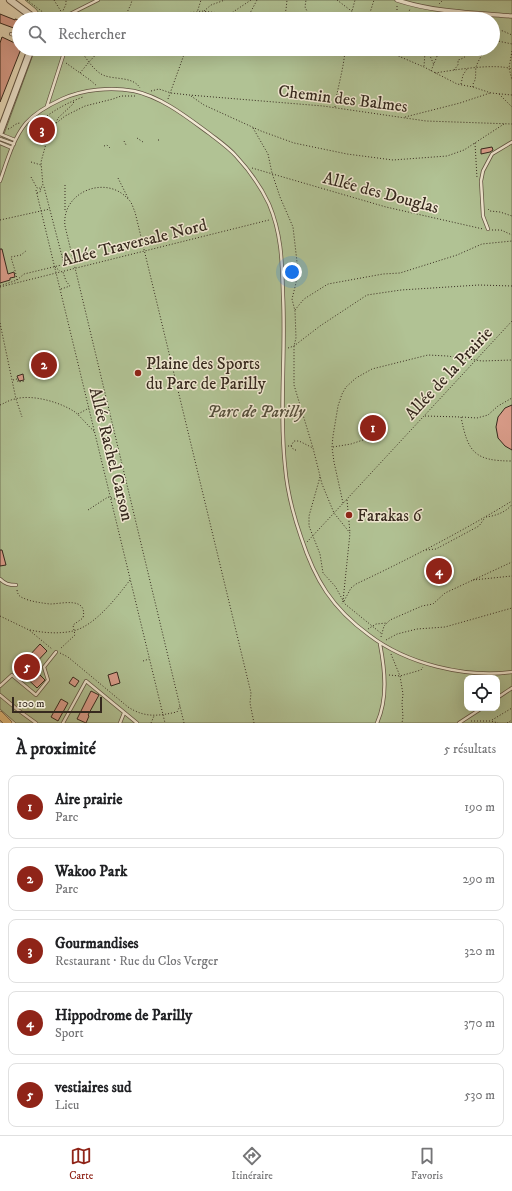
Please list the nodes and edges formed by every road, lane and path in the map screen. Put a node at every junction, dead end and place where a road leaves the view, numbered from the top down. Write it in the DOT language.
graph roads {
  1 [pos="10,0"];
  2 [pos="27,0"];
  3 [pos="54,0"];
  4 [pos="66,0"];
  5 [pos="98,0"];
  6 [pos="132,0"];
  7 [pos="201,0"];
  8 [pos="225,0"];
  9 [pos="251,0"];
  10 [pos="257,0"];
  11 [pos="287,0"];
  12 [pos="306,0"];
  13 [pos="337,0"];
  14 [pos="355,0"];
  15 [pos="374,0"];
  16 [pos="397,0"];
  17 [pos="222,1"];
  18 [pos="411,5"];
  19 [pos="434,9"];
  20 [pos="204,11"];
  21 [pos="351,11"];
  22 [pos="26,12"];
  23 [pos="43,12"];
  24 [pos="61,12"];
  25 [pos="62,12"];
  26 [pos="75,12"];
  27 [pos="127,12"];
  28 [pos="197,12"];
  29 [pos="213,12"];
  30 [pos="233,12"];
  31 [pos="251,12"];
  32 [pos="285,12"];
  33 [pos="307,12"];
  34 [pos="370,12"];
  35 [pos="397,12"];
  36 [pos="409,12"];
  37 [pos="432,12"];
  38 [pos="467,12"];
  39 [pos="500,15"];
  40 [pos="512,16"];
  41 [pos="500,30"];
  42 [pos="500,30"];
  43 [pos="503,31"];
  44 [pos="512,35"];
  45 [pos="500,41"];
  46 [pos="512,44"];
  47 [pos="512,51"];
  48 [pos="28,56"];
  49 [pos="63,56"];
  50 [pos="85,56"];
  51 [pos="95,56"];
  52 [pos="184,56"];
  53 [pos="344,56"];
  54 [pos="399,56"];
  55 [pos="425,56"];
  56 [pos="438,56"];
  57 [pos="466,56"];
  58 [pos="481,56"];
  59 [pos="431,57"];
  60 [pos="89,62"];
  61 [pos="66,63"];
  62 [pos="434,66"];
  63 [pos="424,67"];
  64 [pos="476,68"];
  65 [pos="509,68"];
  66 [pos="468,69"];
  67 [pos="512,69"];
  68 [pos="431,71"];
  69 [pos="454,71"];
  70 [pos="80,73"];
  71 [pos="435,73"];
  72 [pos="512,80"];
  73 [pos="461,85"];
  74 [pos="473,87"];
  75 [pos="101,90"];
  76 [pos="491,92"];
  77 [pos="171,93"];
  78 [pos="144,94"];
  79 [pos="498,94"];
  80 [pos="189,95"];
  81 [pos="87,96"];
  82 [pos="512,96"];
  83 [pos="74,100"];
  84 [pos="168,106"];
  85 [pos="46,107"];
  86 [pos="512,107"];
  87 [pos="335,108"];
  88 [pos="404,117"];
  89 [pos="30,119"];
  90 [pos="25,124"];
  91 [pos="505,124"];
  92 [pos="512,124"];
  93 [pos="54,125"];
  94 [pos="35,126"];
  95 [pos="33,127"];
  96 [pos="39,128"];
  97 [pos="252,128"];
  98 [pos="1,131"];
  99 [pos="35,136"];
  100 [pos="137,138"];
  101 [pos="0,139"];
  102 [pos="124,141"];
  103 [pos="14,142"];
  104 [pos="143,142"];
  105 [pos="512,142"];
  106 [pos="0,143"];
  107 [pos="475,143"];
  108 [pos="45,146"];
  109 [pos="104,146"];
  110 [pos="126,146"];
  111 [pos="12,148"];
  112 [pos="110,149"];
  113 [pos="31,162"];
  114 [pos="41,165"];
  115 [pos="246,166"];
  116 [pos="272,173"];
  117 [pos="31,178"];
  118 [pos="118,178"];
  119 [pos="477,179"];
  120 [pos="0,181"];
  121 [pos="65,185"];
  122 [pos="43,186"];
  123 [pos="40,188"];
  124 [pos="36,190"];
  125 [pos="36,193"];
  126 [pos="128,199"];
  127 [pos="482,204"];
  128 [pos="50,209"];
  129 [pos="41,212"];
  130 [pos="66,212"];
  131 [pos="512,216"];
  132 [pos="274,218"];
  133 [pos="0,220"];
  134 [pos="488,229"];
  135 [pos="512,234"];
  136 [pos="512,241"];
  137 [pos="28,250"];
  138 [pos="145,251"];
  139 [pos="74,262"];
  140 [pos="64,264"];
  141 [pos="55,266"];
  142 [pos="76,268"];
  143 [pos="62,272"];
  144 [pos="56,273"];
  145 [pos="17,280"];
  146 [pos="512,286"];
  147 [pos="0,287"];
  148 [pos="60,289"];
  149 [pos="295,311"];
  150 [pos="512,321"];
  151 [pos="0,322"];
  152 [pos="294,346"];
  153 [pos="284,349"];
  154 [pos="477,359"];
  155 [pos="512,360"];
  156 [pos="12,380"];
  157 [pos="24,381"];
  158 [pos="16,398"];
  159 [pos="512,398"];
  160 [pos="0,405"];
  161 [pos="89,408"];
  162 [pos="77,414"];
  163 [pos="424,416"];
  164 [pos="22,417"];
  165 [pos="462,417"];
  166 [pos="92,422"];
  167 [pos="88,425"];
  168 [pos="95,433"];
  169 [pos="366,439"];
  170 [pos="283,446"];
  171 [pos="291,446"];
  172 [pos="332,447"];
  173 [pos="313,448"];
  174 [pos="296,450"];
  175 [pos="512,462"];
  176 [pos="320,475"];
  177 [pos="110,498"];
  178 [pos="347,499"];
  179 [pos="512,501"];
  180 [pos="120,503"];
  181 [pos="344,503"];
  182 [pos="512,504"];
  183 [pos="88,510"];
  184 [pos="133,510"];
  185 [pos="130,511"];
  186 [pos="334,513"];
  187 [pos="485,518"];
  188 [pos="350,533"];
  189 [pos="313,535"];
  190 [pos="303,545"];
  191 [pos="426,550"];
  192 [pos="512,562"];
  193 [pos="512,576"];
  194 [pos="0,579"];
  195 [pos="130,580"];
  196 [pos="471,580"];
  197 [pos="16,585"];
  198 [pos="343,602"];
  199 [pos="512,608"];
  200 [pos="338,609"];
  201 [pos="0,616"];
  202 [pos="388,623"];
  203 [pos="372,626"];
  204 [pos="29,630"];
  205 [pos="74,631"];
  206 [pos="364,632"];
  207 [pos="382,634"];
  208 [pos="380,644"];
  209 [pos="389,648"];
  210 [pos="56,652"];
  211 [pos="149,659"];
  212 [pos="143,661"];
  213 [pos="426,664"];
  214 [pos="512,672"];
  215 [pos="385,674"];
  216 [pos="400,676"];
  217 [pos="0,686"];
  218 [pos="512,688"];
  219 [pos="0,696"];
  220 [pos="500,696"];
  221 [pos="180,706"];
  222 [pos="512,708"];
  223 [pos="477,711"];
  224 [pos="124,713"];
  225 [pos="0,715"];
  226 [pos="163,715"];
  227 [pos="154,716"];
  228 [pos="512,720"];
  229 [pos="462,721"];
  230 [pos="491,721"];
  231 [pos="8,723"];
  232 [pos="36,723"];
  233 [pos="62,723"];
  234 [pos="120,723"];
  235 [pos="137,723"];
  236 [pos="151,723"];
  237 [pos="165,723"];
  238 [pos="184,723"];
  239 [pos="254,723"];
  240 [pos="377,723"];
  241 [pos="402,723"];
  242 [pos="459,723"];
  243 [pos="486,723"];
  244 [pos="498,723"];
  245 [pos="507,723"];
  1 -- 22 [label="street"];
  2 -- 23 [label="path"];
  3 -- 24 [label="path"];
  4 -- 25 [label="path"];
  5 -- 26 [label="lane"];
  6 -- 27 [label="path"];
  7 -- 28 [label="path"];
  8 -- 17 [label="path"];
  9 -- 30 [label="path"];
  10 -- 31 [label="path"];
  11 -- 32 [label="path"];
  12 -- 33 [label="path"];
  13 -- 21 [label="path"];
  14 -- 21 [label="path"];
  15 -- 34 [label="path"];
  16 -- 18 [label="street"];
  16 -- 35 [label="path"];
  17 -- 20 [label="path"];
  18 -- 19 [label="street"];
  18 -- 36 [label="path"];
  19 -- 37 [label="path"];
  19 -- 38 [label="street"];
  20 -- 28 [label="path"];
  20 -- 29 [label="path"];
  39 -- 40 [label="street"];
  41 -- 43 [label="path"];
  42 -- 43 [label="path"];
  43 -- 44 [label="path"];
  45 -- 46 [label="path"];
  47 -- 65 [label="path"];
  48 -- 98 [label="street"];
  49 -- 85 [label="lane"];
  50 -- 60 [label="path"];
  51 -- 60 [label="path"];
  52 -- 77 [label="path"];
  53 -- 87 [label="path"];
  54 -- 63 [label="path"];
  55 -- 63 [label="path"];
  56 -- 62 [label="path"];
  57 -- 69 [label="path"];
  58 -- 64 [label="path"];
  59 -- 62 [label="path"];
  60 -- 70 [label="path"];
  60 -- 78 [label="path"];
  61 -- 70 [label="path"];
  62 -- 68 [label="path"];
  63 -- 68 [label="path"];
  64 -- 65 [label="path"];
  64 -- 66 [label="path"];
  64 -- 74 [label="path"];
  65 -- 67 [label="path"];
  65 -- 72 [label="path"];
  66 -- 69 [label="path"];
  66 -- 73 [label="path"];
  68 -- 71 [label="path"];
  69 -- 71 [label="path"];
  70 -- 75 [label="path"];
  71 -- 73 [label="path"];
  73 -- 74 [label="path"];
  74 -- 76 [label="path"];
  75 -- 78 [label="lane"];
  75 -- 85 [label="lane"];
  76 -- 79 [label="path"];
  76 -- 88 [label="path"];
  77 -- 78 [label="path, Chemin des Balmes"];
  77 -- 80 [label="path, Chemin des Balmes"];
  77 -- 84 [label="path"];
  78 -- 84 [label="lane"];
  78 -- 93 [label="path, Chemin des Balmes"];
  79 -- 82 [label="path"];
  79 -- 86 [label="path"];
  80 -- 87 [label="path, Chemin des Balmes"];
  80 -- 97 [label="path"];
  81 -- 83 [label="path"];
  83 -- 93 [label="path"];
  83 -- 94 [label="path"];
  84 -- 115 [label="lane"];
  85 -- 89 [label="lane"];
  87 -- 88 [label="path, Chemin des Balmes"];
  88 -- 91 [label="path, Chemin des Balmes"];
  89 -- 90 [label="lane"];
  89 -- 94 [label="path"];
  90 -- 98 [label="path"];
  90 -- 103 [label="lane"];
  91 -- 92 [label="path, Chemin des Balmes"];
  91 -- 107 [label="path"];
  93 -- 108 [label="path"];
  94 -- 95 [label="path"];
  94 -- 96 [label="path"];
  96 -- 99 [label="path"];
  96 -- 108 [label="path"];
  97 -- 107 [label="path"];
  97 -- 116 [label="path"];
  98 -- 103 [label="lane"];
  100 -- 104 [label="path"];
  101 -- 103 [label="lane"];
  102 -- 110 [label="path"];
  103 -- 111 [label="lane"];
  105 -- 127 [label="lane"];
  106 -- 111 [label="lane"];
  107 -- 119 [label="path"];
  108 -- 114 [label="path"];
  109 -- 112 [label="path"];
  111 -- 120 [label="lane"];
  113 -- 114 [label="path"];
  114 -- 122 [label="path"];
  115 -- 116 [label="path, Allée des Douglas"];
  115 -- 132 [label="lane"];
  116 -- 134 [label="path, Allée des Douglas"];
  116 -- 149 [label="path"];
  117 -- 123 [label="path"];
  118 -- 126 [label="path"];
  121 -- 130 [label="path"];
  122 -- 123 [label="path"];
  122 -- 128 [label="path"];
  123 -- 125 [label="path"];
  124 -- 125 [label="path, Allée Rachel Carson"];
  125 -- 129 [label="path, Allée Rachel Carson"];
  126 -- 130 [label="path"];
  126 -- 138 [label="path"];
  127 -- 131 [label="path"];
  127 -- 134 [label="lane"];
  128 -- 129 [label="path"];
  128 -- 140 [label="path"];
  129 -- 133 [label="path"];
  129 -- 141 [label="path, Allée Rachel Carson"];
  130 -- 139 [label="path"];
  132 -- 138 [label="path, Allée Traversale Nord"];
  132 -- 153 [label="lane"];
  134 -- 135 [label="path, Allée des Douglas"];
  136 -- 149 [label="path"];
  137 -- 145 [label="path"];
  138 -- 142 [label="path, Allée Traversale Nord"];
  138 -- 239 [label="path"];
  139 -- 140 [label="path"];
  139 -- 142 [label="path"];
  140 -- 141 [label="path"];
  141 -- 143 [label="path"];
  141 -- 144 [label="path, Allée Rachel Carson"];
  141 -- 145 [label="path"];
  142 -- 143 [label="path, Allée Traversale Nord"];
  142 -- 184 [label="path"];
  143 -- 144 [label="path, Allée Traversale Nord"];
  143 -- 148 [label="path"];
  144 -- 147 [label="path, Allée Traversale Nord"];
  144 -- 148 [label="path, Allée Rachel Carson"];
  145 -- 147 [label="path"];
  146 -- 152 [label="path"];
  148 -- 161 [label="path, Allée Rachel Carson"];
  149 -- 152 [label="path"];
  150 -- 154 [label="path, Allée de la Prairie"];
  151 -- 156 [label="path"];
  152 -- 153 [label="path"];
  152 -- 173 [label="path"];
  153 -- 170 [label="lane"];
  154 -- 155 [label="path"];
  154 -- 163 [label="path, Allée de la Prairie"];
  154 -- 172 [label="path"];
  156 -- 157 [label="path"];
  156 -- 158 [label="path"];
  158 -- 160 [label="path"];
  158 -- 162 [label="path"];
  158 -- 164 [label="path"];
  159 -- 165 [label="path"];
  161 -- 162 [label="path"];
  161 -- 166 [label="path, Allée Rachel Carson"];
  162 -- 167 [label="path"];
  163 -- 165 [label="path"];
  163 -- 178 [label="path, Allée de la Prairie"];
  165 -- 175 [label="path"];
  166 -- 167 [label="path"];
  166 -- 168 [label="path, Allée Rachel Carson"];
  167 -- 168 [label="path"];
  168 -- 177 [label="path, Allée Rachel Carson"];
  169 -- 172 [label="path"];
  170 -- 171 [label="path"];
  170 -- 190 [label="lane"];
  171 -- 173 [label="path"];
  171 -- 174 [label="path"];
  172 -- 181 [label="path"];
  173 -- 176 [label="path"];
  176 -- 186 [label="path"];
  176 -- 189 [label="path"];
  177 -- 180 [label="path"];
  177 -- 183 [label="path"];
  177 -- 195 [label="path, Allée Rachel Carson"];
  178 -- 181 [label="path, Allée de la Prairie"];
  178 -- 188 [label="path"];
  179 -- 187 [label="path"];
  181 -- 186 [label="path, Allée de la Prairie"];
  182 -- 187 [label="path"];
  184 -- 185 [label="path"];
  184 -- 221 [label="path"];
  186 -- 188 [label="path"];
  186 -- 189 [label="path, Allée de la Prairie"];
  187 -- 191 [label="path"];
  187 -- 191 [label="path"];
  188 -- 198 [label="path"];
  189 -- 190 [label="path, Allée de la Prairie"];
  189 -- 198 [label="path"];
  190 -- 200 [label="lane"];
  191 -- 198 [label="path"];
  192 -- 196 [label="path"];
  193 -- 196 [label="path"];
  194 -- 197 [label="lane"];
  195 -- 205 [label="path"];
  195 -- 211 [label="path, Allée Rachel Carson"];
  196 -- 202 [label="path"];
  197 -- 205 [label="path"];
  198 -- 200 [label="path"];
  198 -- 203 [label="path"];
  199 -- 208 [label="path"];
  200 -- 206 [label="lane"];
  201 -- 204 [label="path"];
  202 -- 203 [label="path"];
  202 -- 207 [label="path"];
  203 -- 206 [label="path"];
  203 -- 207 [label="path"];
  204 -- 205 [label="path"];
  204 -- 210 [label="path"];
  205 -- 210 [label="path"];
  206 -- 208 [label="lane"];
  207 -- 208 [label="path"];
  208 -- 209 [label="lane"];
  208 -- 215 [label="lane"];
  209 -- 213 [label="lane"];
  209 -- 216 [label="path"];
  210 -- 217 [label="lane"];
  210 -- 227 [label="path"];
  211 -- 212 [label="path"];
  211 -- 226 [label="path, Allée Rachel Carson"];
  213 -- 214 [label="lane"];
  213 -- 216 [label="path"];
  215 -- 216 [label="path"];
  215 -- 240 [label="lane"];
  216 -- 241 [label="path"];
  218 -- 220 [label="lane"];
  219 -- 232 [label="lane"];
  221 -- 226 [label="path"];
  221 -- 238 [label="path"];
  222 -- 230 [label="path"];
  223 -- 229 [label="lane"];
  224 -- 233 [label="lane"];
  224 -- 234 [label="lane"];
  224 -- 235 [label="lane"];
  225 -- 231 [label="main road"];
  226 -- 227 [label="path"];
  226 -- 237 [label="path, Allée Rachel Carson"];
  227 -- 236 [label="path"];
  228 -- 245 [label="path"];
  229 -- 230 [label="path"];
  229 -- 242 [label="lane"];
  230 -- 243 [label="path"];
  230 -- 244 [label="path"];
}
